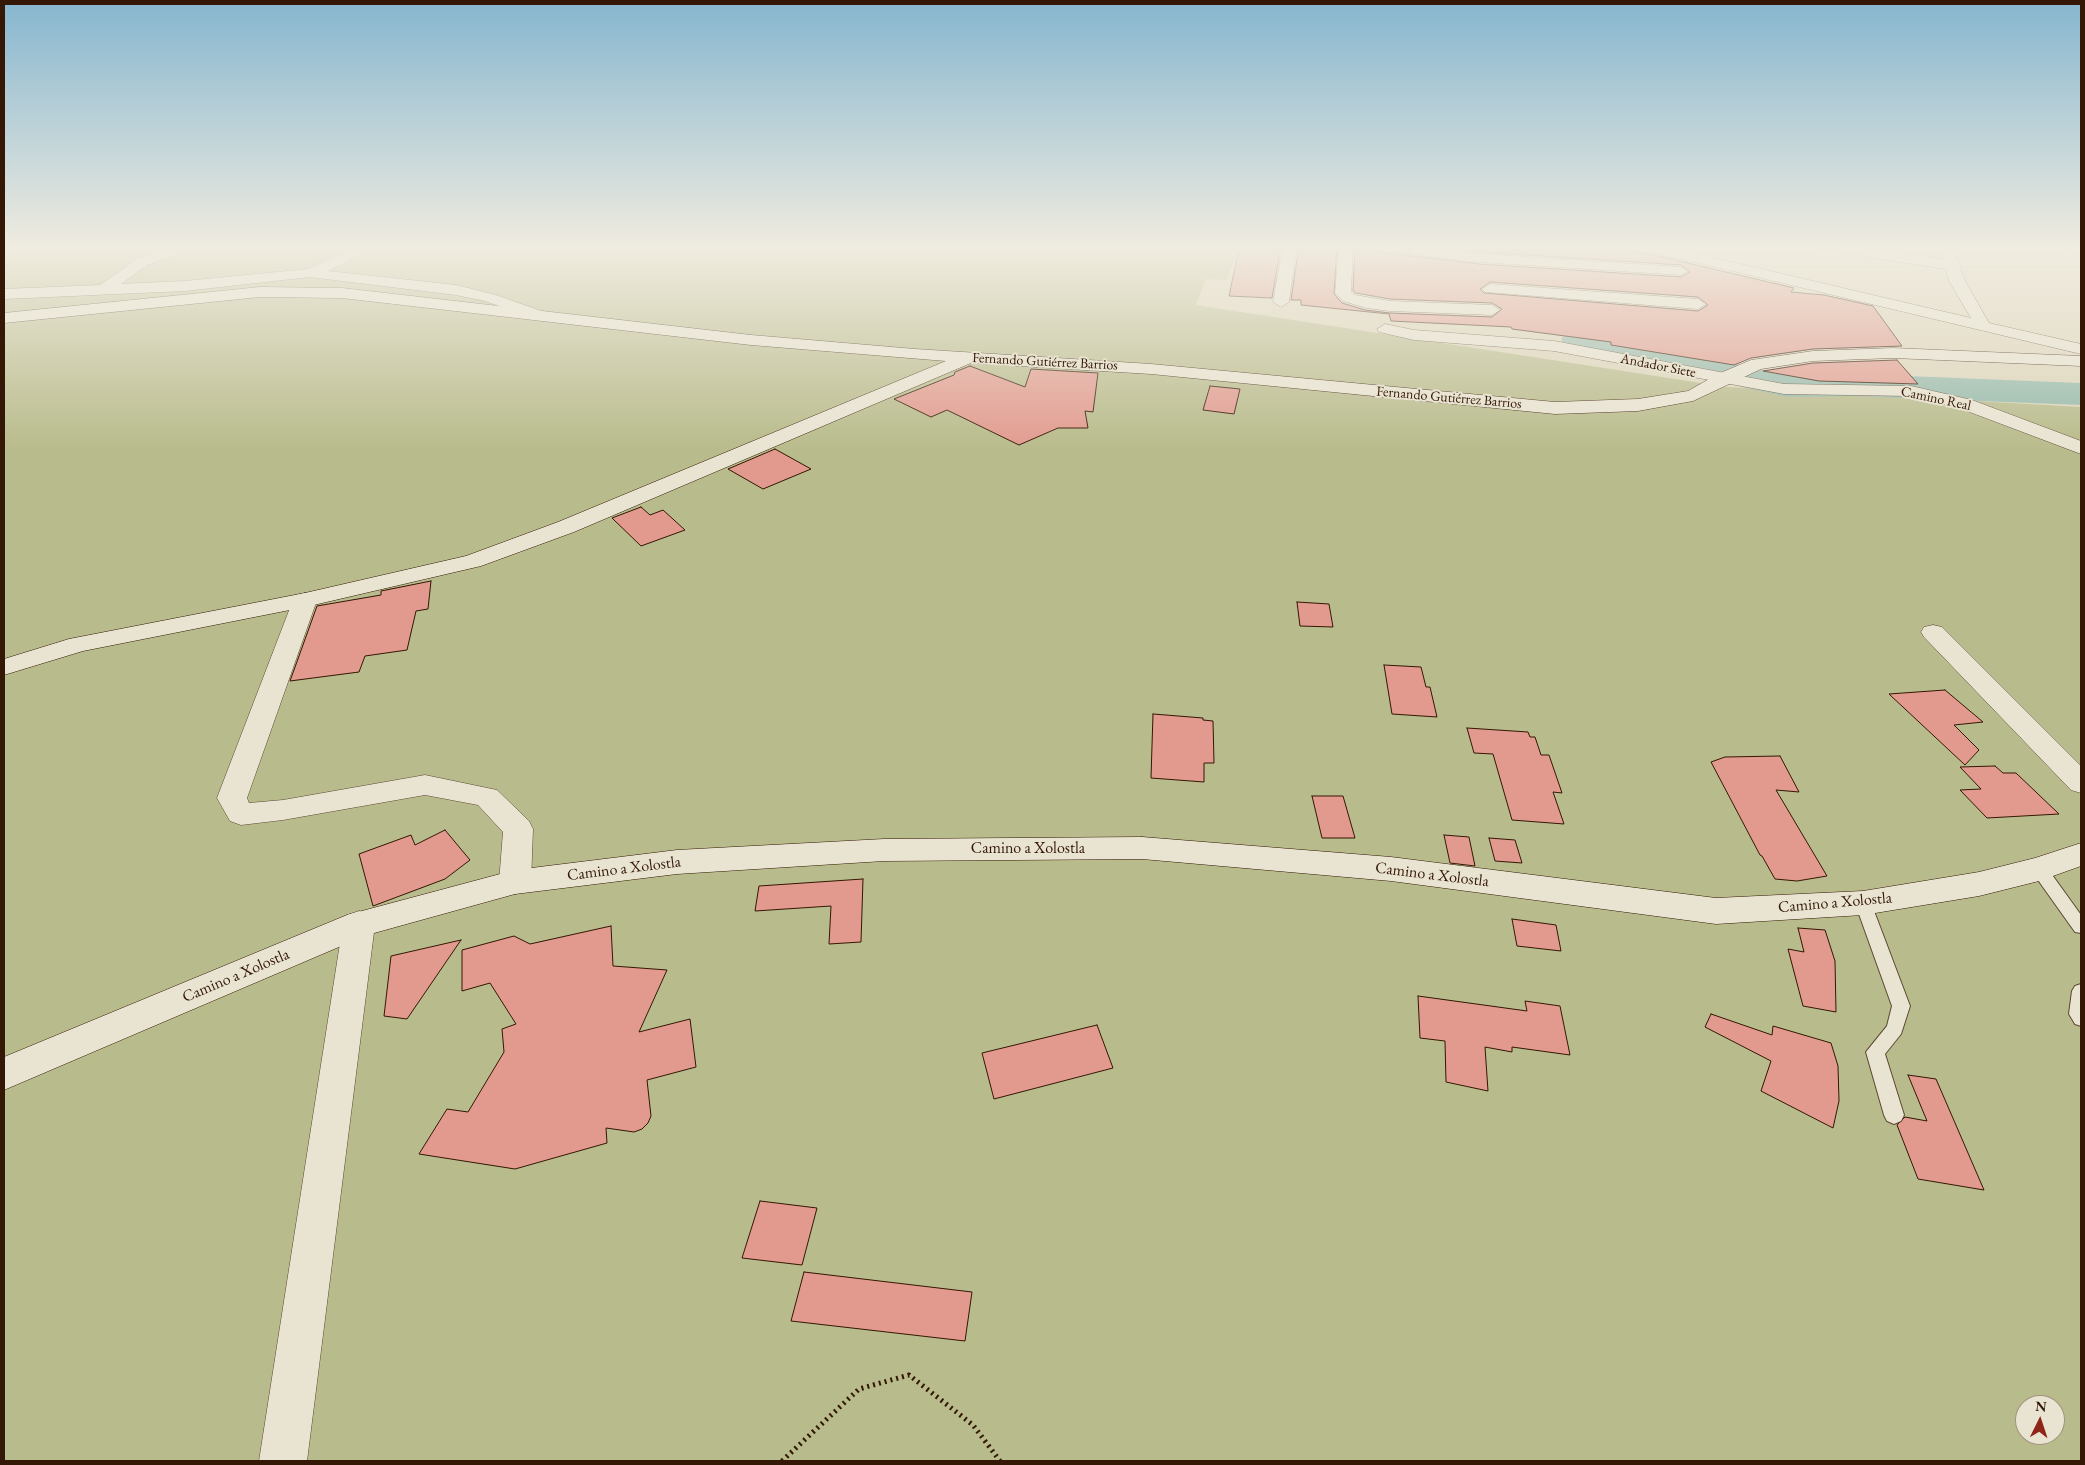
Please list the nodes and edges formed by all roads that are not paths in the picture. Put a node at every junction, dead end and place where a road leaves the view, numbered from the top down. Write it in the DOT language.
graph roads {
  1 [pos="40,314"];
  2 [pos="532,314"];
  3 [pos="1493,314"];
  4 [pos="1935,314"];
  5 [pos="1977,314"];
  6 [pos="538,315"];
  7 [pos="4,318"];
  8 [pos="1984,326"];
  9 [pos="1385,329"];
  10 [pos="1498,331"];
  11 [pos="2081,349"];
  12 [pos="970,358"];
  13 [pos="2081,361"];
  14 [pos="1734,374"];
  15 [pos="2081,448"];
  16 [pos="305,600"];
  17 [pos="1933,632"];
  18 [pos="4,667"];
  19 [pos="2081,783"];
  20 [pos="2081,854"];
  21 [pos="2039,869"];
  22 [pos="515,882"];
  23 [pos="1863,903"];
  24 [pos="358,924"];
  25 [pos="2081,927"];
  26 [pos="2081,991"];
  27 [pos="2081,1019"];
  28 [pos="4,1074"];
  29 [pos="1894,1115"];
  30 [pos="283,1461"];
  1 -- 7 [label="street, Fernando Gutiérrez Barrios"];
  2 -- 6 [label="street, Fernando Gutiérrez Barrios"];
  3 -- 10 [label="street"];
  4 -- 8 [label="street"];
  5 -- 8 [label="street"];
  6 -- 12 [label="street, Fernando Gutiérrez Barrios"];
  8 -- 11 [label="street"];
  9 -- 14 [label="street, Andador Siete"];
  12 -- 14 [label="street, Fernando Gutiérrez Barrios"];
  12 -- 16 [label="street"];
  13 -- 14 [label="street"];
  14 -- 15 [label="street, Camino Real"];
  16 -- 18 [label="street"];
  16 -- 22 [label="street"];
  17 -- 19 [label="street"];
  20 -- 21 [label="street, Camino a Xolostla"];
  21 -- 23 [label="street, Camino a Xolostla"];
  21 -- 25 [label="lane"];
  22 -- 23 [label="street, Camino a Xolostla"];
  22 -- 24 [label="street, Camino a Xolostla"];
  23 -- 29 [label="lane"];
  24 -- 28 [label="street, Camino a Xolostla"];
  24 -- 30 [label="street"];
  26 -- 27 [label="lane"];
}
